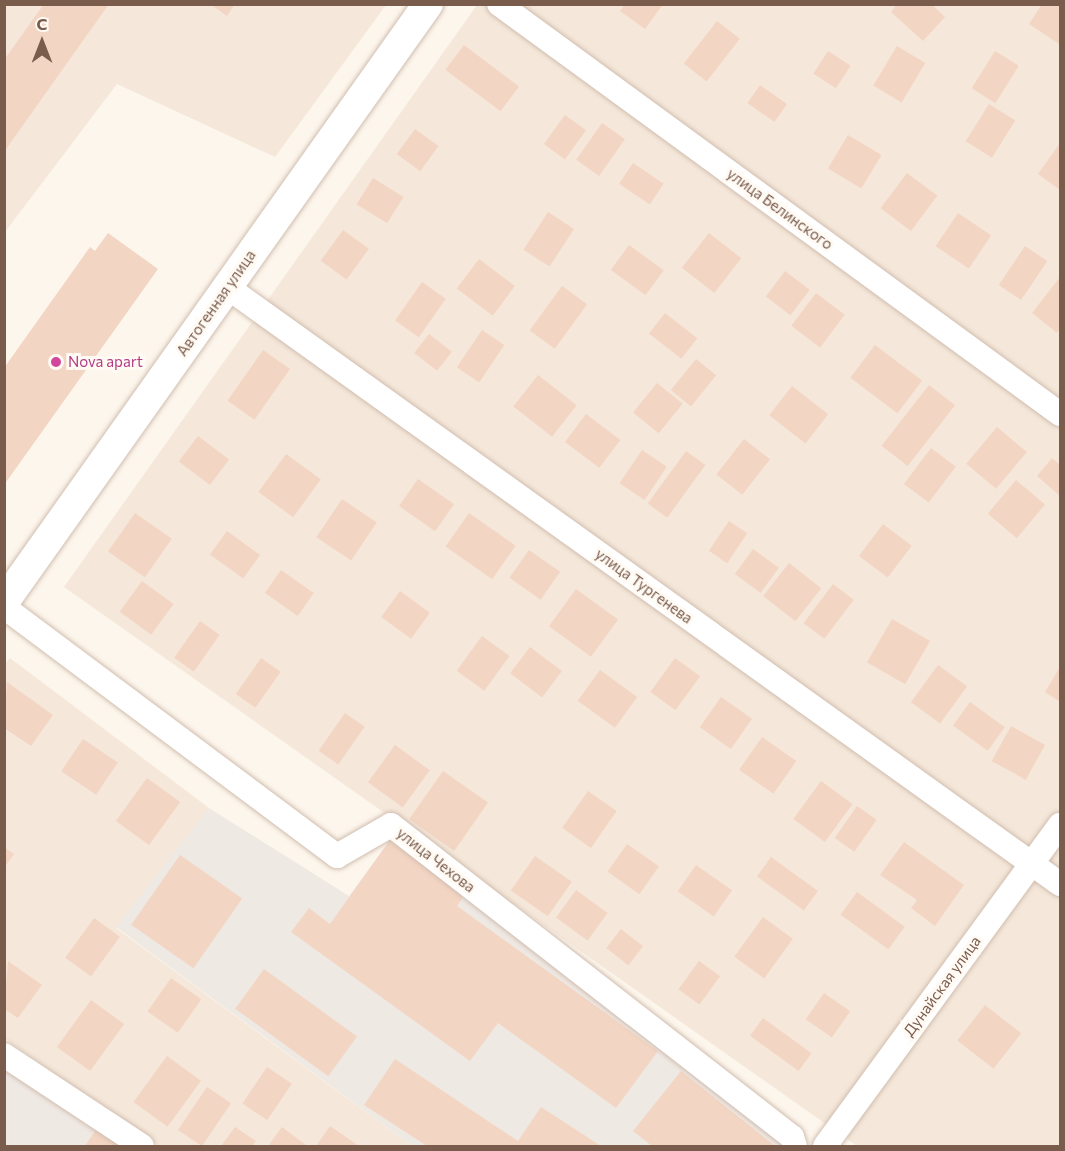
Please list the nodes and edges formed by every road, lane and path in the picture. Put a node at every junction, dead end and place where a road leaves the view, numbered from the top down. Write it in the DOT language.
graph roads {
  1 [pos="428,4"];
  2 [pos="499,4"];
  3 [pos="226,287"];
  4 [pos="1060,414"];
  5 [pos="4,602"];
  6 [pos="4,608"];
  7 [pos="1060,825"];
  8 [pos="1032,863"];
  9 [pos="1060,884"];
  10 [pos="4,1056"];
  11 [pos="142,1146"];
  12 [pos="795,1146"];
  13 [pos="825,1146"];
  1 -- 3 [label="street, Автогенная улица"];
  2 -- 4 [label="street, улица Белинского"];
  3 -- 5 [label="street, Автогенная улица"];
  3 -- 8 [label="street, улица Тургенева"];
  6 -- 12 [label="street, улица Чехова"];
  7 -- 8 [label="street, Дунайская улица"];
  8 -- 9 [label="street, улица Тургенева"];
  8 -- 13 [label="street, Дунайская улица"];
  10 -- 11 [label="street"];
}
